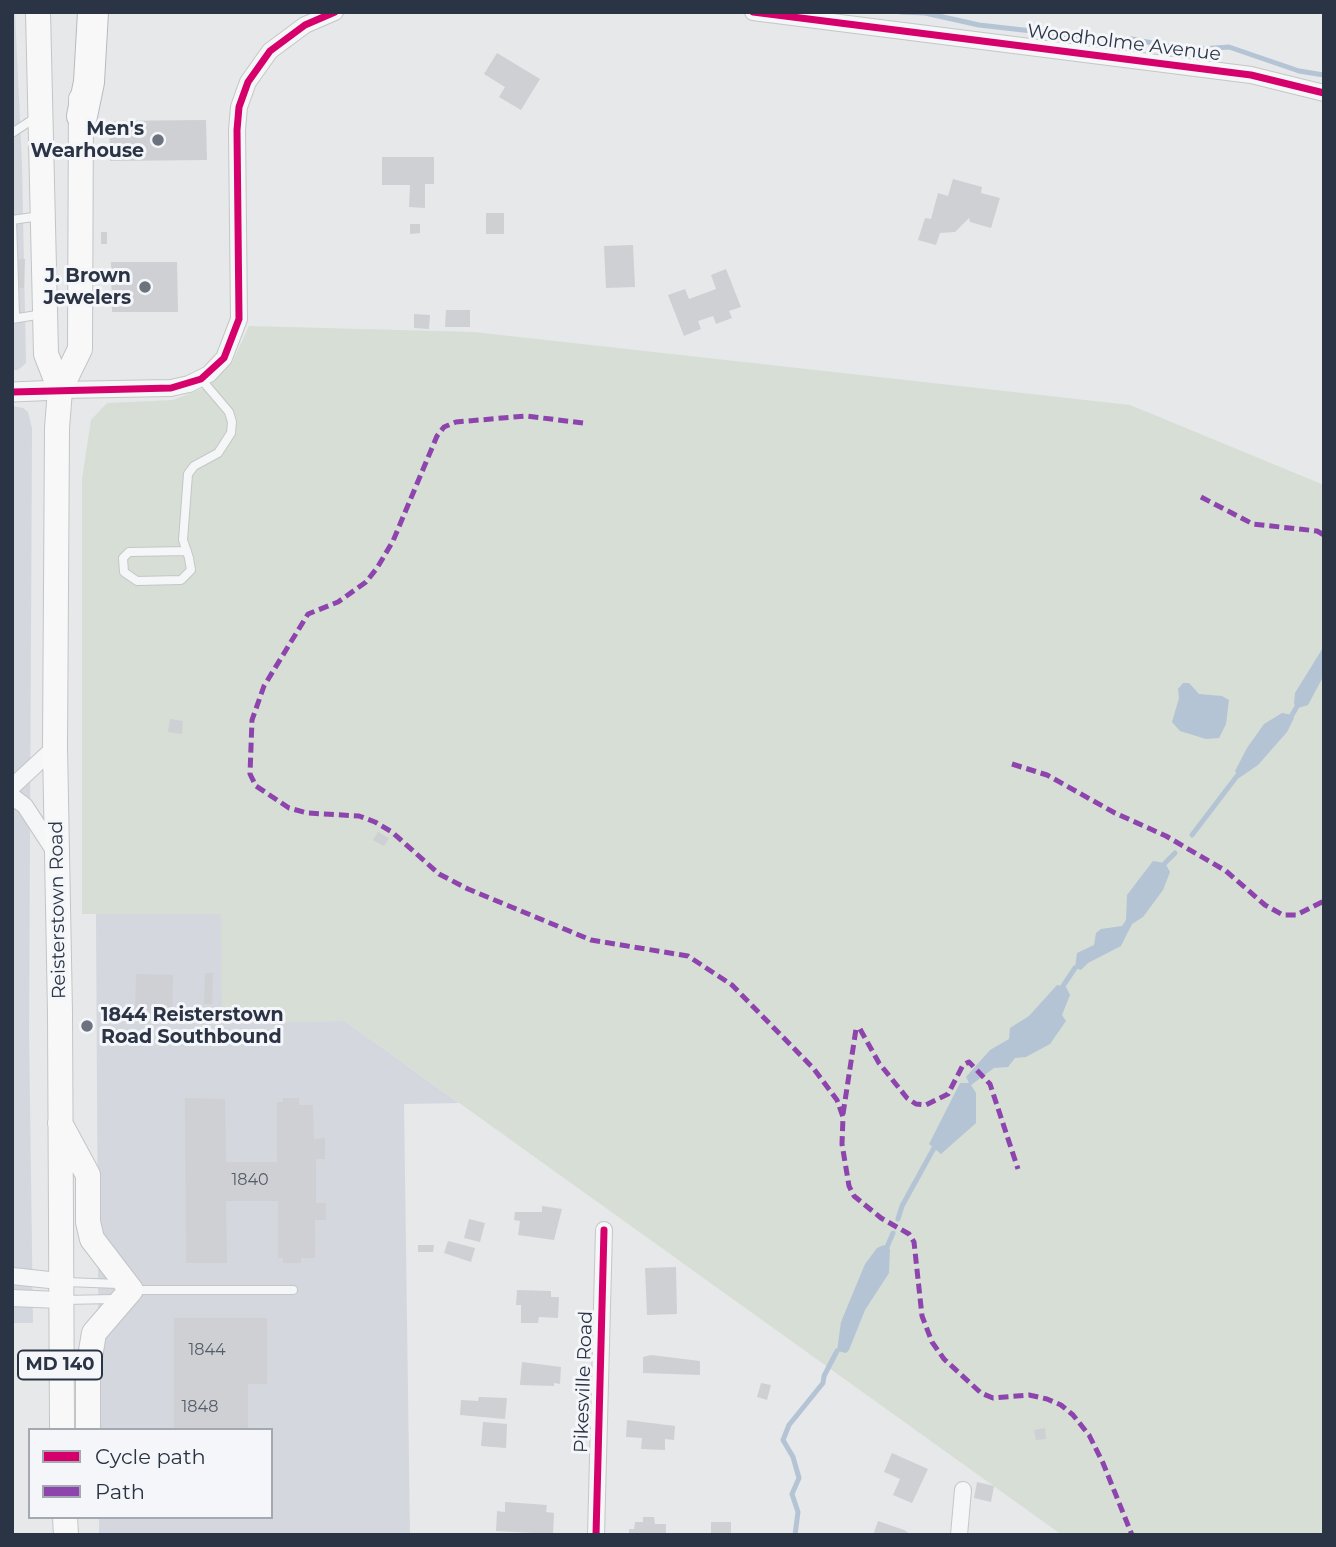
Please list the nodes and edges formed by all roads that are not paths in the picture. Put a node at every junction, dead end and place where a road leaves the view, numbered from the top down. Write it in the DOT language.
graph roads {
  1 [pos="38,12"];
  2 [pos="78,12"];
  3 [pos="93,12"];
  4 [pos="335,12"];
  5 [pos="753,12"];
  6 [pos="1324,93"];
  7 [pos="42,112"];
  8 [pos="82,116"];
  9 [pos="12,133"];
  10 [pos="43,215"];
  11 [pos="12,220"];
  12 [pos="45,314"];
  13 [pos="14,317"];
  14 [pos="201,379"];
  15 [pos="60,390"];
  16 [pos="12,392"];
  17 [pos="187,551"];
  18 [pos="55,747"];
  19 [pos="12,787"];
  20 [pos="12,796"];
  21 [pos="56,855"];
  22 [pos="59,1121"];
  23 [pos="604,1230"];
  24 [pos="12,1276"];
  25 [pos="131,1290"];
  26 [pos="293,1290"];
  27 [pos="59,1291"];
  28 [pos="12,1298"];
  29 [pos="62,1428"];
  30 [pos="88,1428"];
  31 [pos="962,1490"];
  32 [pos="596,1535"];
  33 [pos="960,1535"];
  1 -- 7 [label="main road, Reisterstown Road / MD 140"];
  2 -- 8 [label="main road, Reisterstown Road / MD 140"];
  3 -- 8 [label="highway"];
  4 -- 14 [label="street"];
  5 -- 6 [label="street, Woodholme Avenue"];
  7 -- 9 [label="lane"];
  7 -- 10 [label="main road, Reisterstown Road / MD 140"];
  8 -- 15 [label="main road, Reisterstown Road / MD 140"];
  10 -- 11 [label="lane"];
  10 -- 12 [label="main road, Reisterstown Road / MD 140"];
  11 -- 13 [label="lane"];
  12 -- 13 [label="lane"];
  12 -- 15 [label="main road, Reisterstown Road / MD 140"];
  14 -- 15 [label="street"];
  14 -- 17 [label="lane"];
  15 -- 16 [label="street"];
  15 -- 18 [label="main road, Reisterstown Road / MD 140"];
  17 -- 17 [label="lane"];
  18 -- 19 [label="street"];
  18 -- 21 [label="main road, Reisterstown Road / MD 140"];
  20 -- 21 [label="street"];
  21 -- 22 [label="main road, Reisterstown Road / MD 140"];
  22 -- 25 [label="main road"];
  22 -- 27 [label="main road, Reisterstown Road / MD 140"];
  23 -- 32 [label="street, Pikesville Road"];
  24 -- 27 [label="street"];
  25 -- 26 [label="lane"];
  25 -- 27 [label="lane"];
  25 -- 27 [label="lane"];
  25 -- 30 [label="main road"];
  27 -- 28 [label="street"];
  27 -- 29 [label="main road, Reisterstown Road / MD 140"];
  31 -- 33 [label="street"];
}
